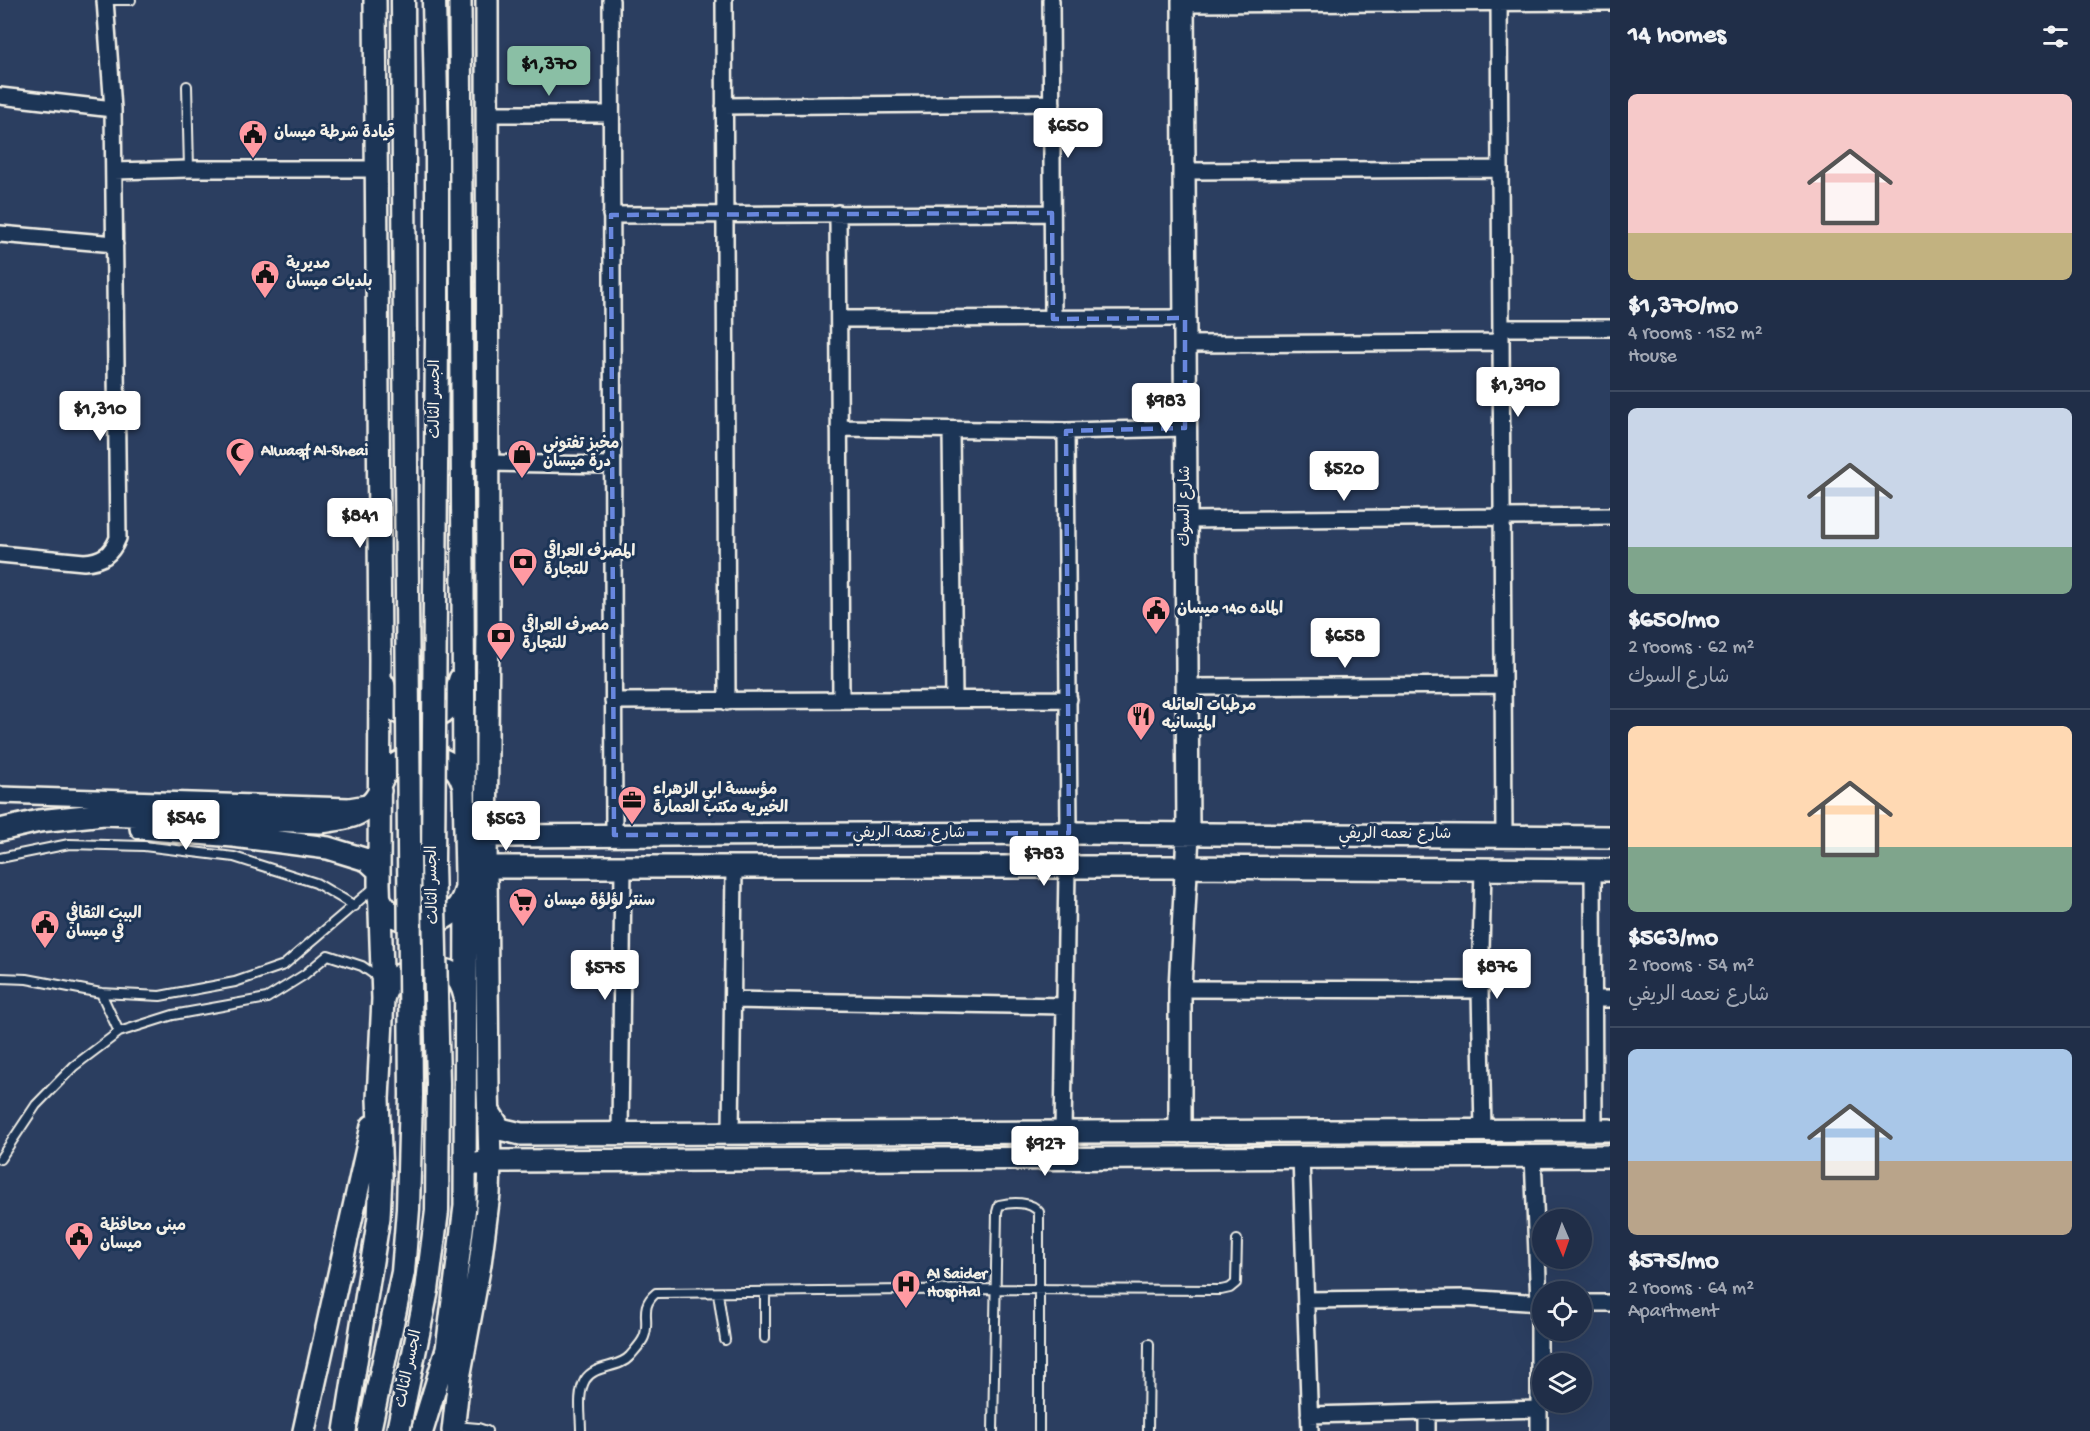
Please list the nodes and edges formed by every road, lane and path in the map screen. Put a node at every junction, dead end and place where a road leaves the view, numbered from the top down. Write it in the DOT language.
graph roads {
  1 [pos="105,0"];
  2 [pos="131,0"];
  3 [pos="375,0"];
  4 [pos="403,0"];
  5 [pos="434,0"];
  6 [pos="460,0"];
  7 [pos="487,0"];
  8 [pos="611,0"];
  9 [pos="724,0"];
  10 [pos="1051,0"];
  11 [pos="1499,1"];
  12 [pos="1183,2"];
  13 [pos="1610,2"];
  14 [pos="188,86"];
  15 [pos="0,96"];
  16 [pos="1052,103"];
  17 [pos="724,106"];
  18 [pos="113,108"];
  19 [pos="487,114"];
  20 [pos="610,114"];
  21 [pos="189,169"];
  22 [pos="376,169"];
  23 [pos="1500,169"];
  24 [pos="114,171"];
  25 [pos="1184,171"];
  26 [pos="488,182"];
  27 [pos="462,183"];
  28 [pos="838,213"];
  29 [pos="1052,213"];
  30 [pos="611,215"];
  31 [pos="725,216"];
  32 [pos="0,234"];
  33 [pos="115,244"];
  34 [pos="1185,318"];
  35 [pos="839,319"];
  36 [pos="1053,319"];
  37 [pos="1610,328"];
  38 [pos="1501,335"];
  39 [pos="1185,344"];
  40 [pos="1185,428"];
  41 [pos="839,429"];
  42 [pos="951,430"];
  43 [pos="1066,431"];
  44 [pos="488,463"];
  45 [pos="612,465"];
  46 [pos="1610,516"];
  47 [pos="1502,517"];
  48 [pos="1186,520"];
  49 [pos="0,554"];
  50 [pos="463,656"];
  51 [pos="381,659"];
  52 [pos="1503,685"];
  53 [pos="1187,687"];
  54 [pos="841,699"];
  55 [pos="954,699"];
  56 [pos="1069,699"];
  57 [pos="613,701"];
  58 [pos="727,702"];
  59 [pos="464,787"];
  60 [pos="379,790"];
  61 [pos="0,795"];
  62 [pos="465,824"];
  63 [pos="0,830"];
  64 [pos="1069,833"];
  65 [pos="1188,834"];
  66 [pos="614,835"];
  67 [pos="487,836"];
  68 [pos="1504,836"];
  69 [pos="1610,837"];
  70 [pos="0,841"];
  71 [pos="0,858"];
  72 [pos="486,867"];
  73 [pos="623,868"];
  74 [pos="734,868"];
  75 [pos="1067,868"];
  76 [pos="1187,868"];
  77 [pos="1483,869"];
  78 [pos="1602,870"];
  79 [pos="466,878"];
  80 [pos="379,884"];
  81 [pos="355,906"];
  82 [pos="0,978"];
  83 [pos="1180,989"];
  84 [pos="383,990"];
  85 [pos="1480,990"];
  86 [pos="101,993"];
  87 [pos="1594,999"];
  88 [pos="1610,999"];
  89 [pos="733,1000"];
  90 [pos="466,1003"];
  91 [pos="1065,1006"];
  92 [pos="119,1032"];
  93 [pos="488,1045"];
  94 [pos="466,1047"];
  95 [pos="378,1100"];
  96 [pos="490,1113"];
  97 [pos="1483,1130"];
  98 [pos="1602,1130"];
  99 [pos="1022,1132"];
  100 [pos="1063,1132"];
  101 [pos="1180,1132"];
  102 [pos="731,1133"];
  103 [pos="521,1134"];
  104 [pos="620,1134"];
  105 [pos="1301,1156"];
  106 [pos="1533,1156"];
  107 [pos="1610,1156"];
  108 [pos="1023,1157"];
  109 [pos="0,1159"];
  110 [pos="490,1161"];
  111 [pos="524,1162"];
  112 [pos="466,1189"];
  113 [pos="1237,1240"];
  114 [pos="1539,1281"];
  115 [pos="994,1289"];
  116 [pos="1040,1289"];
  117 [pos="765,1292"];
  118 [pos="718,1293"];
  119 [pos="1306,1300"];
  120 [pos="1532,1302"];
  121 [pos="1592,1303"];
  122 [pos="1610,1303"];
  123 [pos="765,1338"];
  124 [pos="725,1340"];
  125 [pos="1149,1344"];
  126 [pos="1532,1409"];
  127 [pos="1427,1412"];
  128 [pos="1539,1413"];
  129 [pos="1309,1415"];
  130 [pos="453,1428"];
  131 [pos="304,1431"];
  132 [pos="345,1431"];
  133 [pos="369,1431"];
  134 [pos="398,1431"];
  135 [pos="422,1431"];
  136 [pos="487,1431"];
  137 [pos="581,1431"];
  138 [pos="993,1431"];
  139 [pos="1039,1431"];
  140 [pos="1148,1431"];
  141 [pos="1310,1431"];
  142 [pos="1427,1431"];
  143 [pos="1539,1431"];
  1 -- 2 [label="lane"];
  1 -- 18 [label="street"];
  3 -- 22 [label="street"];
  4 -- 133 [label="main road, الجسر الثالث, bridge"];
  5 -- 134 [label="main road, الجسر الثالث, bridge"];
  6 -- 27 [label="street"];
  7 -- 19 [label="street"];
  8 -- 20 [label="street"];
  9 -- 17 [label="street"];
  10 -- 16 [label="street"];
  11 -- 12 [label="street"];
  11 -- 13 [label="street"];
  11 -- 23 [label="street"];
  12 -- 25 [label="street, شارع السوك"];
  14 -- 21 [label="lane"];
  15 -- 18 [label="street"];
  16 -- 17 [label="street"];
  16 -- 29 [label="street"];
  17 -- 31 [label="street"];
  18 -- 24 [label="street"];
  19 -- 20 [label="street"];
  19 -- 26 [label="street"];
  20 -- 30 [label="street"];
  21 -- 22 [label="street"];
  21 -- 24 [label="street"];
  22 -- 51 [label="street"];
  23 -- 25 [label="street"];
  23 -- 38 [label="street"];
  24 -- 33 [label="street"];
  25 -- 34 [label="street, شارع السوك"];
  26 -- 27 [label="street"];
  26 -- 44 [label="street"];
  27 -- 50 [label="street"];
  28 -- 29 [label="street"];
  28 -- 31 [label="street"];
  28 -- 35 [label="street"];
  29 -- 36 [label="street"];
  30 -- 31 [label="street"];
  30 -- 45 [label="street"];
  31 -- 58 [label="street"];
  32 -- 33 [label="street"];
  33 -- 49 [label="street"];
  34 -- 36 [label="street"];
  34 -- 39 [label="street, شارع السوك"];
  35 -- 36 [label="street"];
  35 -- 41 [label="street"];
  37 -- 38 [label="street"];
  38 -- 39 [label="street"];
  38 -- 47 [label="street"];
  39 -- 40 [label="street, شارع السوك"];
  40 -- 43 [label="street"];
  40 -- 48 [label="street, شارع السوك"];
  41 -- 42 [label="street"];
  41 -- 54 [label="street"];
  42 -- 43 [label="street"];
  42 -- 55 [label="street"];
  43 -- 56 [label="street"];
  44 -- 45 [label="street"];
  44 -- 67 [label="street"];
  45 -- 57 [label="street"];
  46 -- 47 [label="street"];
  47 -- 48 [label="street"];
  47 -- 52 [label="street"];
  48 -- 53 [label="street, شارع السوك"];
  50 -- 51 [label="street"];
  50 -- 59 [label="street"];
  51 -- 60 [label="street"];
  52 -- 53 [label="street"];
  52 -- 68 [label="street"];
  53 -- 65 [label="street, شارع السوك"];
  54 -- 55 [label="street"];
  54 -- 58 [label="street"];
  55 -- 56 [label="street"];
  56 -- 64 [label="street"];
  57 -- 58 [label="street"];
  57 -- 66 [label="street"];
  59 -- 60 [label="street"];
  59 -- 62 [label="street"];
  60 -- 61 [label="street"];
  60 -- 63 [label="street"];
  60 -- 80 [label="street"];
  62 -- 67 [label="street, شارع نعمه الريفي"];
  62 -- 79 [label="street"];
  64 -- 65 [label="street, شارع نعمه الريفي"];
  64 -- 66 [label="street, شارع نعمه الريفي"];
  65 -- 68 [label="street, شارع نعمه الريفي"];
  65 -- 76 [label="street, شارع السوك"];
  66 -- 67 [label="street, شارع نعمه الريفي"];
  67 -- 72 [label="street"];
  68 -- 69 [label="street, شارع نعمه الريفي"];
  70 -- 80 [label="street"];
  71 -- 81 [label="lane"];
  72 -- 73 [label="street, شارع نعمه الريفي"];
  72 -- 79 [label="street, شارع نعمه الريفي"];
  72 -- 93 [label="street"];
  73 -- 74 [label="street, شارع نعمه الريفي"];
  73 -- 104 [label="street"];
  74 -- 75 [label="street, شارع نعمه الريفي"];
  74 -- 89 [label="street"];
  75 -- 76 [label="street, شارع نعمه الريفي"];
  75 -- 91 [label="street"];
  76 -- 77 [label="street, شارع نعمه الريفي"];
  76 -- 83 [label="street, شارع السوك"];
  77 -- 78 [label="street, شارع نعمه الريفي"];
  77 -- 85 [label="street"];
  78 -- 87 [label="street"];
  79 -- 80 [label="street"];
  79 -- 90 [label="street"];
  80 -- 81 [label="lane"];
  80 -- 84 [label="street"];
  81 -- 86 [label="lane"];
  82 -- 86 [label="lane"];
  83 -- 85 [label="street"];
  83 -- 101 [label="street, شارع السوك"];
  84 -- 90 [label="street"];
  84 -- 92 [label="lane"];
  84 -- 95 [label="street"];
  85 -- 97 [label="street"];
  86 -- 92 [label="lane"];
  87 -- 88 [label="street"];
  87 -- 98 [label="street"];
  89 -- 91 [label="street"];
  89 -- 102 [label="street"];
  90 -- 94 [label="street"];
  91 -- 100 [label="street"];
  92 -- 109 [label="lane"];
  93 -- 94 [label="street"];
  93 -- 96 [label="street"];
  94 -- 112 [label="street"];
  95 -- 131 [label="street"];
  95 -- 132 [label="street"];
  96 -- 103 [label="street"];
  96 -- 110 [label="street"];
  97 -- 98 [label="street"];
  97 -- 101 [label="street"];
  99 -- 100 [label="street"];
  99 -- 102 [label="street"];
  99 -- 108 [label="street"];
  100 -- 101 [label="street"];
  102 -- 104 [label="street"];
  103 -- 104 [label="street"];
  103 -- 111 [label="street"];
  105 -- 106 [label="street"];
  105 -- 108 [label="street"];
  105 -- 119 [label="street"];
  106 -- 107 [label="street"];
  106 -- 114 [label="street"];
  108 -- 111 [label="street"];
  110 -- 111 [label="street"];
  110 -- 112 [label="street"];
  110 -- 130 [label="street"];
  112 -- 135 [label="street"];
  113 -- 116 [label="lane"];
  115 -- 116 [label="lane"];
  115 -- 116 [label="lane"];
  115 -- 117 [label="lane"];
  115 -- 138 [label="lane"];
  116 -- 139 [label="lane"];
  117 -- 118 [label="lane"];
  117 -- 123 [label="lane"];
  118 -- 124 [label="lane"];
  118 -- 137 [label="lane"];
  119 -- 120 [label="street"];
  119 -- 129 [label="street"];
  121 -- 122 [label="street"];
  125 -- 140 [label="lane"];
  126 -- 127 [label="street"];
  127 -- 129 [label="street"];
  127 -- 142 [label="street"];
  128 -- 143 [label="street"];
  129 -- 141 [label="street"];
  130 -- 136 [label="lane"];
}
